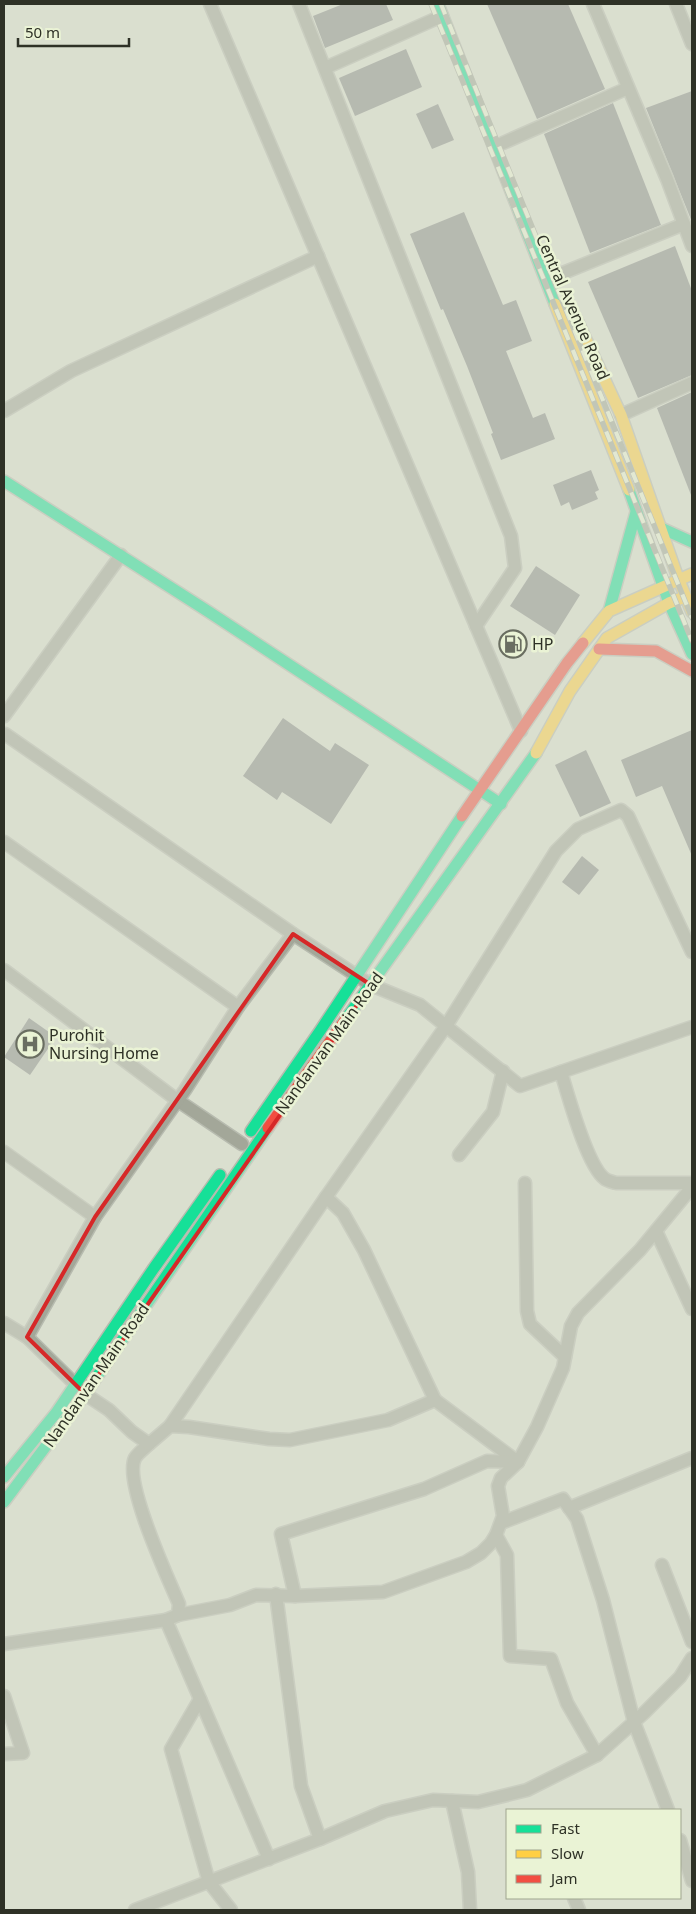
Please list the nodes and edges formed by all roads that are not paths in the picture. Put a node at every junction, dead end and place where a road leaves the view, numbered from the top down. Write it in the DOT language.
graph roads {
  1 [pos="210,4"];
  2 [pos="299,4"];
  3 [pos="448,4"];
  4 [pos="593,4"];
  5 [pos="676,4"];
  6 [pos="440,10"];
  7 [pos="692,44"];
  8 [pos="325,68"];
  9 [pos="628,88"];
  10 [pos="503,143"];
  11 [pos="532,214"];
  12 [pos="684,224"];
  13 [pos="692,246"];
  14 [pos="318,256"];
  15 [pos="558,275"];
  16 [pos="572,309"];
  17 [pos="692,382"];
  18 [pos="4,411"];
  19 [pos="621,415"];
  20 [pos="4,480"];
  21 [pos="636,512"];
  22 [pos="661,528"];
  23 [pos="692,542"];
  24 [pos="121,556"];
  25 [pos="692,574"];
  26 [pos="678,578"];
  27 [pos="662,585"];
  28 [pos="689,595"];
  29 [pos="669,604"];
  30 [pos="608,611"];
  31 [pos="692,612"];
  32 [pos="476,626"];
  33 [pos="599,649"];
  34 [pos="692,654"];
  35 [pos="692,671"];
  36 [pos="4,716"];
  37 [pos="521,731"];
  38 [pos="5,734"];
  39 [pos="479,790"];
  40 [pos="501,804"];
  41 [pos="4,842"];
  42 [pos="293,934"];
  43 [pos="692,952"];
  44 [pos="4,970"];
  45 [pos="356,975"];
  46 [pos="371,985"];
  47 [pos="238,1007"];
  48 [pos="446,1026"];
  49 [pos="692,1027"];
  50 [pos="503,1071"];
  51 [pos="561,1072"];
  52 [pos="177,1100"];
  53 [pos="239,1148"];
  54 [pos="4,1152"];
  55 [pos="458,1155"];
  56 [pos="225,1168"];
  57 [pos="525,1183"];
  58 [pos="691,1190"];
  59 [pos="326,1197"];
  60 [pos="95,1217"];
  61 [pos="656,1231"];
  62 [pos="692,1309"];
  63 [pos="4,1323"];
  64 [pos="26,1337"];
  65 [pos="565,1357"];
  66 [pos="80,1390"];
  67 [pos="435,1400"];
  68 [pos="170,1426"];
  69 [pos="149,1444"];
  70 [pos="692,1458"];
  71 [pos="518,1462"];
  72 [pos="4,1477"];
  73 [pos="4,1502"];
  74 [pos="569,1508"];
  75 [pos="498,1529"];
  76 [pos="662,1565"];
  77 [pos="276,1594"];
  78 [pos="295,1596"];
  79 [pos="172,1617"];
  80 [pos="692,1642"];
  81 [pos="4,1644"];
  82 [pos="692,1658"];
  83 [pos="4,1696"];
  84 [pos="200,1699"];
  85 [pos="634,1722"];
  86 [pos="4,1754"];
  87 [pos="597,1755"];
  88 [pos="452,1801"];
  89 [pos="668,1809"];
  90 [pos="320,1839"];
  91 [pos="681,1843"];
  92 [pos="269,1859"];
  93 [pos="692,1881"];
  94 [pos="209,1882"];
  95 [pos="135,1910"];
  96 [pos="231,1910"];
  97 [pos="470,1910"];
  1 -- 14 [label="street"];
  2 -- 8 [label="street"];
  3 -- 10 [label="main road, Central Avenue Road"];
  4 -- 9 [label="street"];
  5 -- 7 [label="street"];
  6 -- 8 [label="street"];
  6 -- 21 [label="main road"];
  8 -- 32 [label="street"];
  9 -- 10 [label="street"];
  9 -- 12 [label="street"];
  10 -- 11 [label="main road, Central Avenue Road"];
  12 -- 13 [label="street"];
  12 -- 15 [label="street"];
  14 -- 18 [label="street"];
  14 -- 32 [label="street"];
  16 -- 19 [label="main road, Central Avenue Road"];
  17 -- 19 [label="street"];
  19 -- 22 [label="main road, Central Avenue Road"];
  20 -- 24 [label="main road"];
  21 -- 27 [label="main road"];
  21 -- 30 [label="main road"];
  22 -- 23 [label="main road"];
  22 -- 26 [label="main road, Central Avenue Road"];
  24 -- 36 [label="street"];
  24 -- 39 [label="main road"];
  25 -- 26 [label="main road"];
  26 -- 27 [label="main road"];
  26 -- 28 [label="main road, Central Avenue Road"];
  27 -- 29 [label="main road"];
  27 -- 30 [label="main road"];
  28 -- 29 [label="main road, Nandanvan Main Road"];
  28 -- 31 [label="main road, Central Avenue Road"];
  29 -- 33 [label="main road, Nandanvan Main Road"];
  29 -- 34 [label="main road"];
  30 -- 37 [label="main road"];
  32 -- 37 [label="street"];
  33 -- 35 [label="main road"];
  33 -- 40 [label="main road, Nandanvan Main Road"];
  37 -- 39 [label="main road"];
  38 -- 42 [label="street"];
  39 -- 40 [label="main road"];
  39 -- 45 [label="main road"];
  40 -- 46 [label="main road, Nandanvan Main Road"];
  41 -- 47 [label="street"];
  42 -- 45 [label="street"];
  42 -- 47 [label="street"];
  43 -- 48 [label="street"];
  44 -- 52 [label="street"];
  45 -- 46 [label="street"];
  45 -- 53 [label="main road"];
  46 -- 48 [label="street"];
  46 -- 66 [label="main road, Nandanvan Main Road"];
  47 -- 52 [label="street"];
  48 -- 50 [label="street"];
  48 -- 59 [label="street"];
  49 -- 51 [label="street"];
  50 -- 51 [label="street"];
  50 -- 55 [label="street"];
  51 -- 58 [label="street"];
  52 -- 53 [label="street"];
  52 -- 60 [label="street"];
  54 -- 60 [label="street"];
  56 -- 66 [label="main road"];
  57 -- 65 [label="street"];
  58 -- 61 [label="street"];
  59 -- 67 [label="street"];
  59 -- 68 [label="street"];
  60 -- 64 [label="street"];
  61 -- 62 [label="street"];
  61 -- 65 [label="street"];
  63 -- 64 [label="street"];
  64 -- 66 [label="street"];
  65 -- 71 [label="street"];
  66 -- 69 [label="street"];
  66 -- 72 [label="main road"];
  66 -- 73 [label="main road, Nandanvan Main Road"];
  67 -- 68 [label="street"];
  67 -- 71 [label="street"];
  68 -- 69 [label="street"];
  69 -- 79 [label="street"];
  70 -- 74 [label="street"];
  71 -- 75 [label="street"];
  71 -- 78 [label="street"];
  74 -- 75 [label="street"];
  74 -- 85 [label="street"];
  75 -- 78 [label="street"];
  75 -- 87 [label="street"];
  76 -- 80 [label="street"];
  77 -- 78 [label="street"];
  77 -- 79 [label="street"];
  77 -- 90 [label="street"];
  79 -- 81 [label="street"];
  79 -- 84 [label="street"];
  82 -- 85 [label="street"];
  83 -- 86 [label="street"];
  84 -- 92 [label="street"];
  84 -- 94 [label="street"];
  85 -- 87 [label="street"];
  85 -- 89 [label="street"];
  87 -- 88 [label="street"];
  88 -- 90 [label="street"];
  88 -- 97 [label="street"];
  90 -- 92 [label="street"];
  91 -- 93 [label="street"];
  92 -- 94 [label="street"];
  94 -- 95 [label="street"];
  94 -- 96 [label="street"];
}
